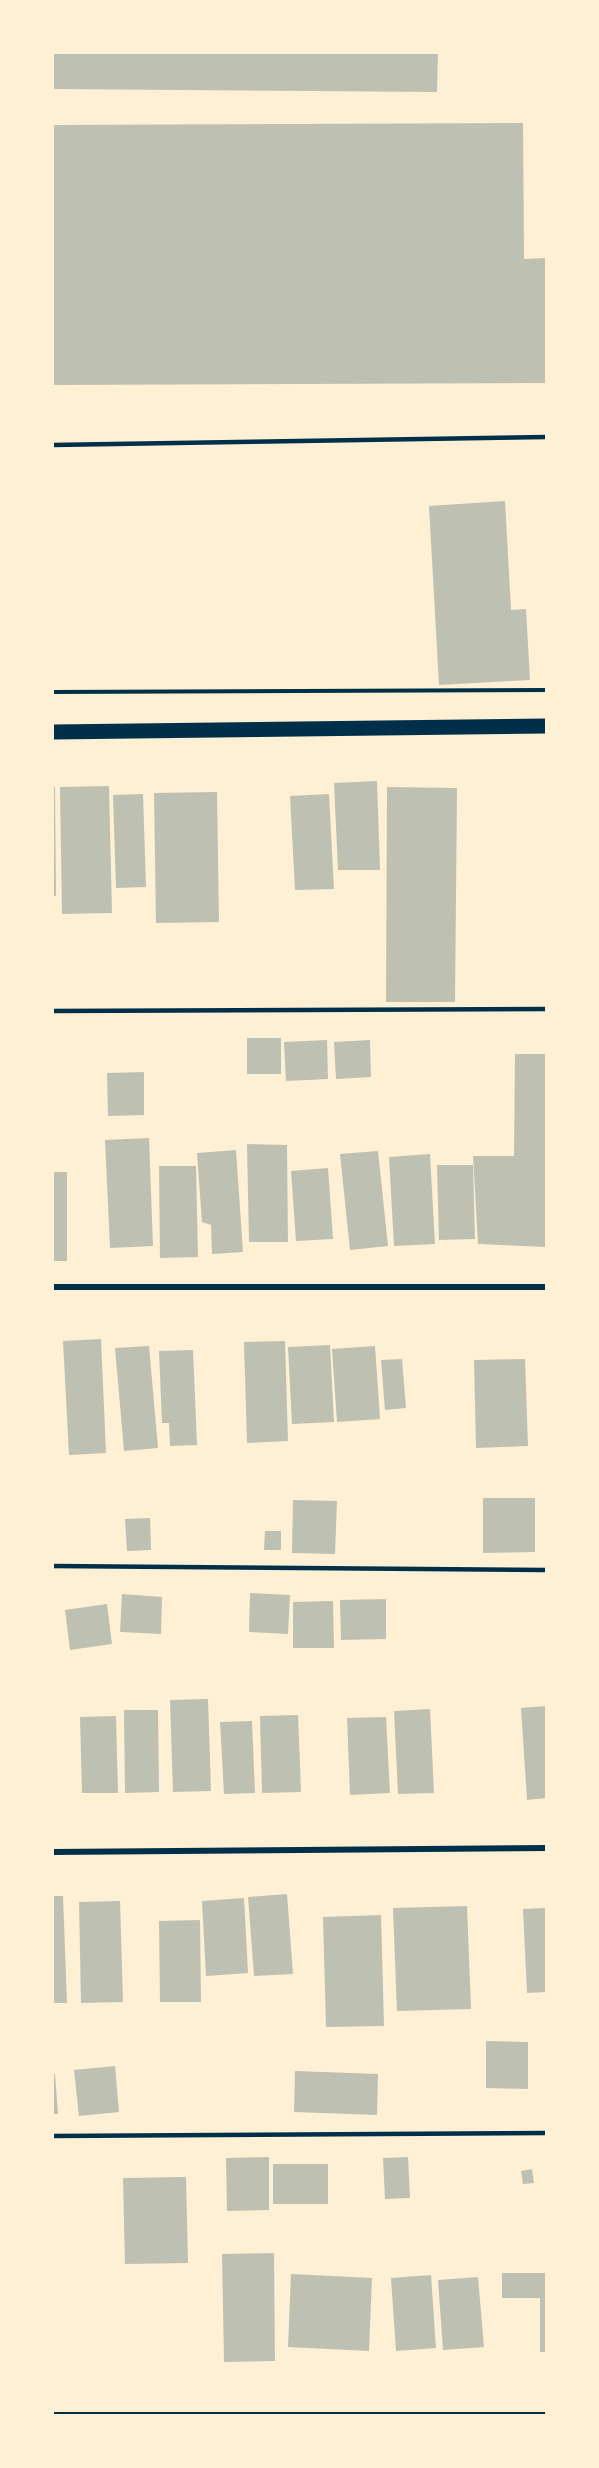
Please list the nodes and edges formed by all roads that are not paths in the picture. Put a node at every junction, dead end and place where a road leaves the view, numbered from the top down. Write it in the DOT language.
graph roads {
  1 [pos="546,436"];
  2 [pos="52,446"];
  3 [pos="546,726"];
  4 [pos="52,732"];
  5 [pos="546,1009"];
  6 [pos="52,1011"];
  7 [pos="52,1287"];
  8 [pos="546,1287"];
  9 [pos="52,1566"];
  10 [pos="546,1570"];
  11 [pos="546,1848"];
  12 [pos="52,1852"];
  13 [pos="546,2133"];
  14 [pos="52,2136"];
  15 [pos="52,2415"];
  16 [pos="546,2415"];
  1 -- 2 [label="lane"];
  3 -- 4 [label="main road"];
  5 -- 6 [label="lane"];
  7 -- 8 [label="street"];
  9 -- 10 [label="lane"];
  11 -- 12 [label="street"];
  13 -- 14 [label="lane"];
  15 -- 16 [label="street"];
}
